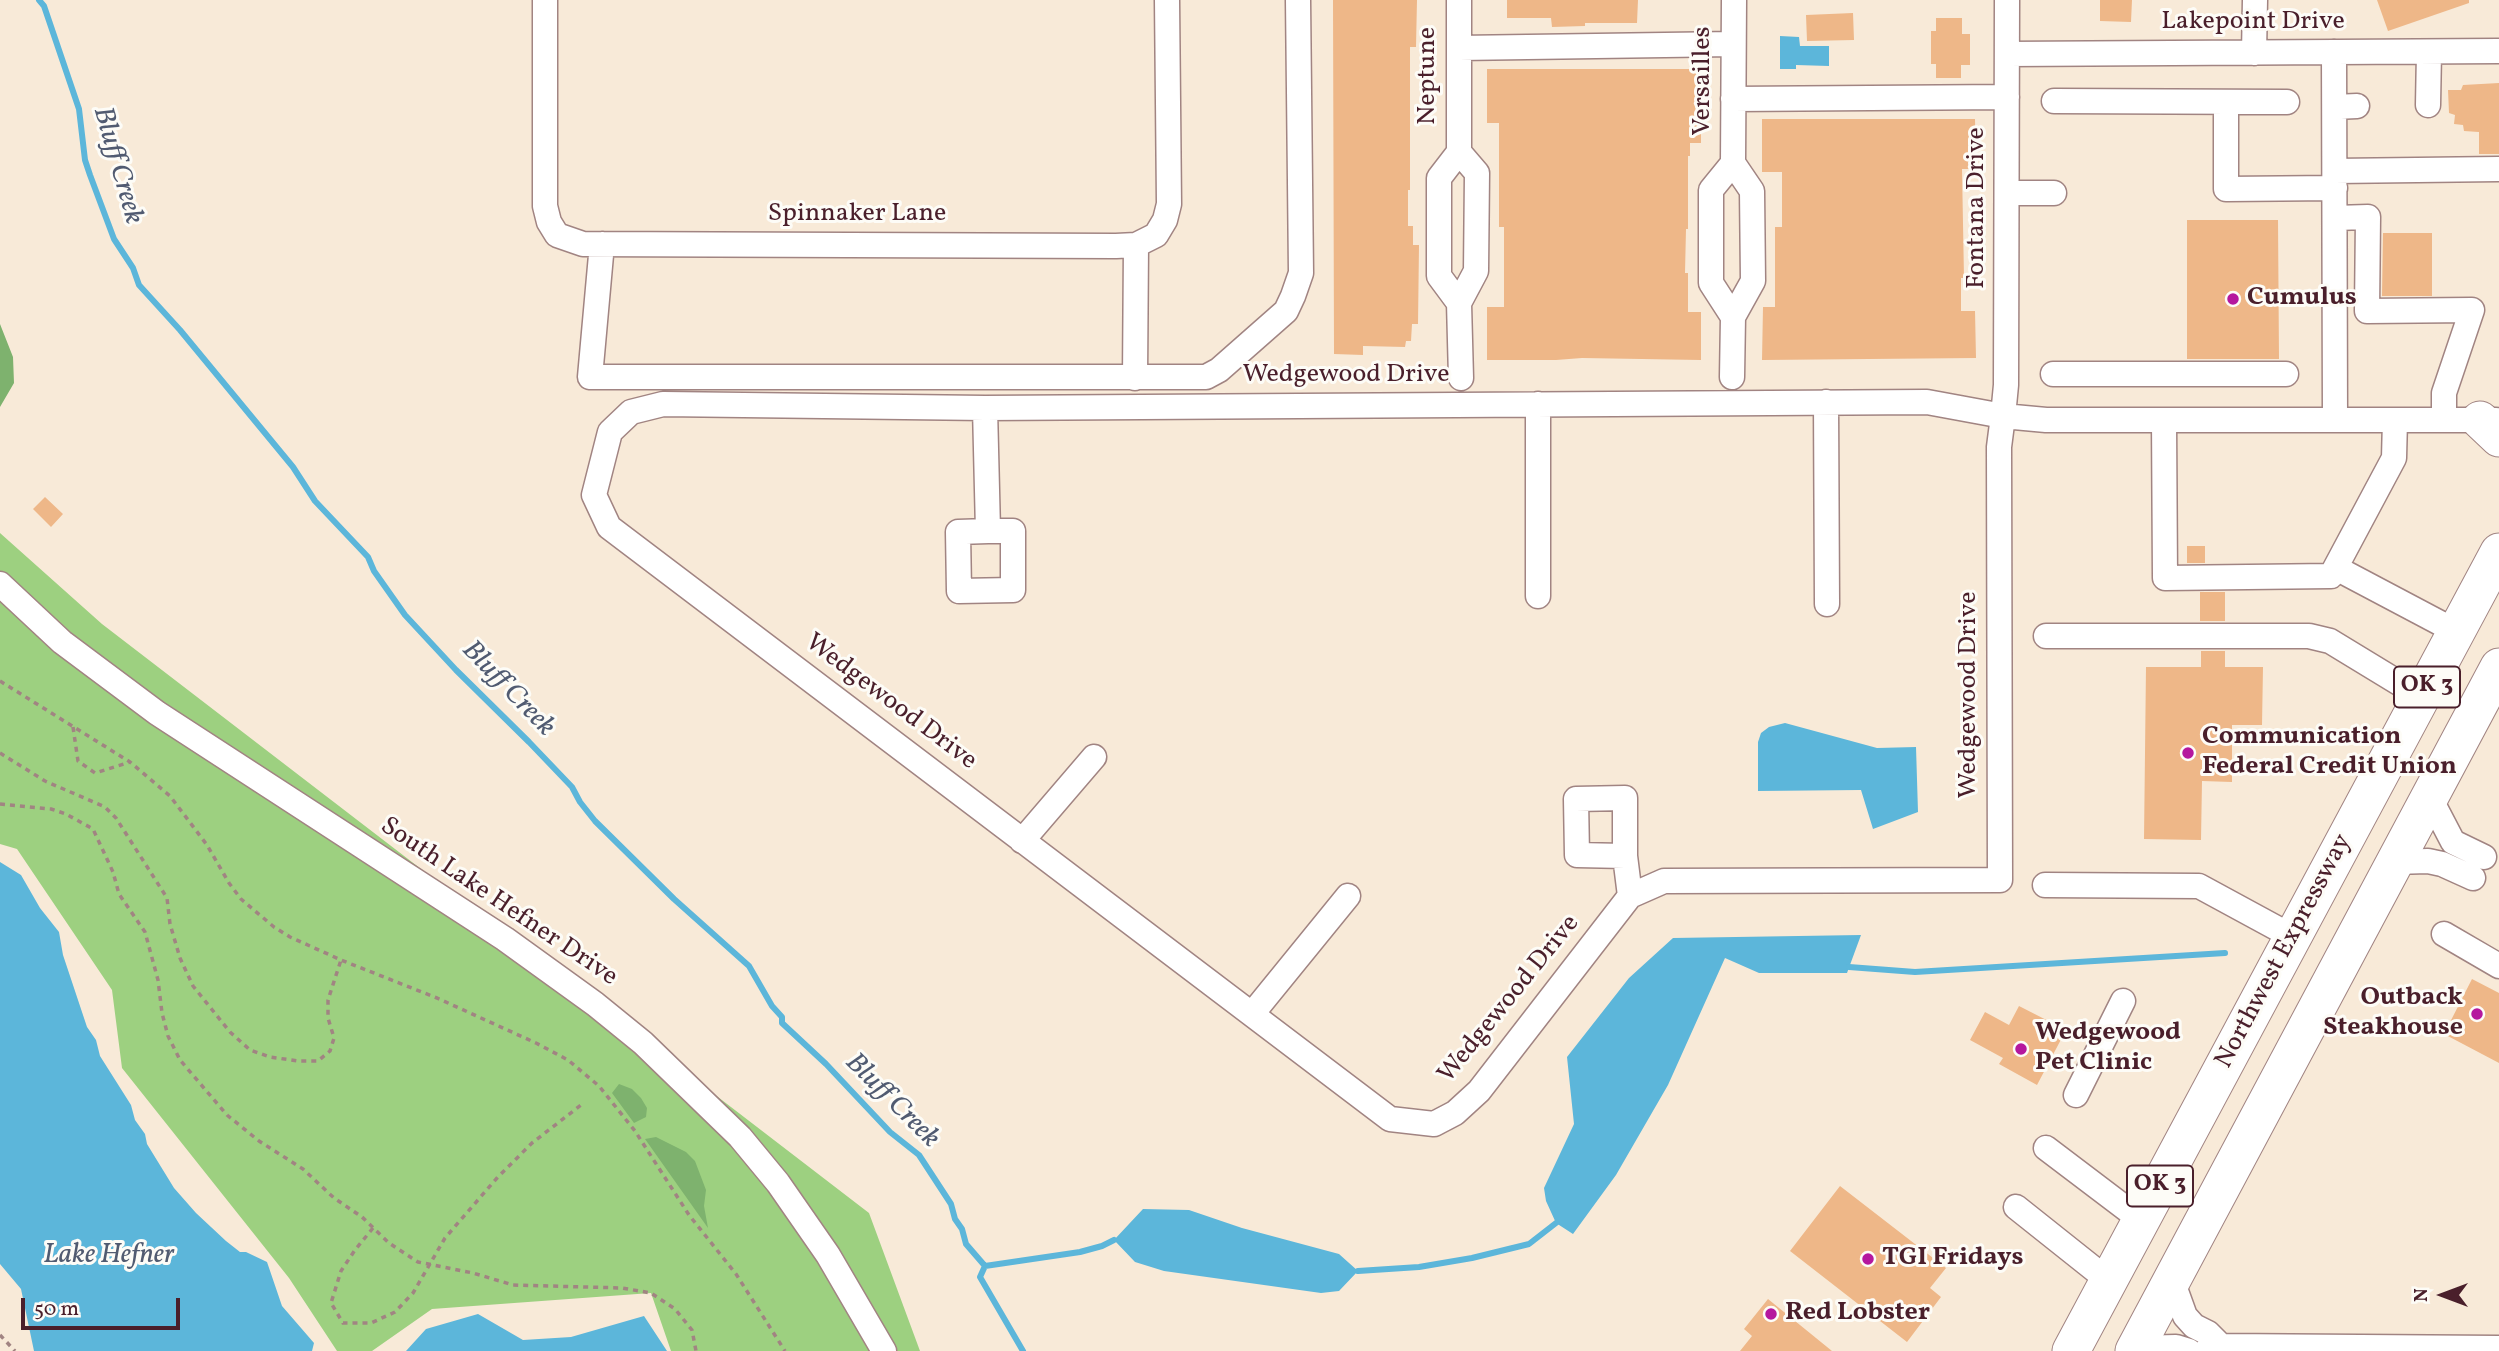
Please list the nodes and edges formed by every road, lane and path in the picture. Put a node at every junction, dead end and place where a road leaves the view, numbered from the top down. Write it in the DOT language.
graph roads {
  1 [pos="545,0"];
  2 [pos="1167,0"];
  3 [pos="1297,0"];
  4 [pos="1459,0"];
  5 [pos="1734,0"];
  6 [pos="2007,0"];
  7 [pos="2255,0"];
  8 [pos="1733,44"];
  9 [pos="1459,48"];
  10 [pos="2499,51"];
  11 [pos="2334,52"];
  12 [pos="2429,52"];
  13 [pos="2254,53"];
  14 [pos="2008,54"];
  15 [pos="2007,97"];
  16 [pos="1733,99"];
  17 [pos="2054,101"];
  18 [pos="2226,102"];
  19 [pos="2287,102"];
  20 [pos="2428,105"];
  21 [pos="1459,152"];
  22 [pos="1733,163"];
  23 [pos="2499,169"];
  24 [pos="2335,180"];
  25 [pos="2008,193"];
  26 [pos="2054,193"];
  27 [pos="2335,218"];
  28 [pos="1146,240"];
  29 [pos="602,244"];
  30 [pos="1459,303"];
  31 [pos="1733,317"];
  32 [pos="2367,324"];
  33 [pos="2336,325"];
  34 [pos="2053,374"];
  35 [pos="2286,374"];
  36 [pos="1732,377"];
  37 [pos="1135,378"];
  38 [pos="1461,378"];
  39 [pos="1826,402"];
  40 [pos="1538,404"];
  41 [pos="985,408"];
  42 [pos="2003,416"];
  43 [pos="2444,419"];
  44 [pos="2164,420"];
  45 [pos="2335,420"];
  46 [pos="2395,420"];
  47 [pos="2493,426"];
  48 [pos="988,531"];
  49 [pos="2499,552"];
  50 [pos="2336,568"];
  51 [pos="0,584"];
  52 [pos="1538,596"];
  53 [pos="1827,604"];
  54 [pos="2457,632"];
  55 [pos="2046,636"];
  56 [pos="2497,675"];
  57 [pos="0,681"];
  58 [pos="2422,697"];
  59 [pos="73,727"];
  60 [pos="0,753"];
  61 [pos="1094,757"];
  62 [pos="130,762"];
  63 [pos="2429,796"];
  64 [pos="0,804"];
  65 [pos="1022,841"];
  66 [pos="1625,856"];
  67 [pos="2393,862"];
  68 [pos="2045,885"];
  69 [pos="1348,895"];
  70 [pos="1630,896"];
  71 [pos="2444,934"];
  72 [pos="2293,937"];
  73 [pos="341,960"];
  74 [pos="2499,966"];
  75 [pos="2123,1001"];
  76 [pos="1252,1014"];
  77 [pos="2076,1095"];
  78 [pos="581,1105"];
  79 [pos="2046,1149"];
  80 [pos="2016,1207"];
  81 [pos="2141,1220"];
  82 [pos="373,1228"];
  83 [pos="431,1264"];
  84 [pos="2172,1280"];
  85 [pos="2109,1281"];
  86 [pos="0,1335"];
  87 [pos="2499,1348"];
  88 [pos="2213,1349"];
  89 [pos="2266,1349"];
  90 [pos="2135,1350"];
  91 [pos="15,1351"];
  92 [pos="696,1351"];
  93 [pos="785,1351"];
  94 [pos="884,1351"];
  95 [pos="2071,1351"];
  96 [pos="2189,1351"];
  1 -- 29 [label="street, Spinnaker Lane"];
  2 -- 28 [label="street"];
  3 -- 37 [label="street"];
  4 -- 9 [label="street, Neptune"];
  5 -- 8 [label="street, Versailles"];
  6 -- 14 [label="street, Fontana Drive"];
  7 -- 13 [label="street"];
  8 -- 9 [label="street"];
  8 -- 16 [label="street, Versailles"];
  9 -- 21 [label="street, Neptune"];
  10 -- 12 [label="street, Lakepoint Drive"];
  11 -- 12 [label="street, Lakepoint Drive"];
  11 -- 13 [label="street, Lakepoint Drive"];
  11 -- 24 [label="street"];
  12 -- 20 [label="street"];
  13 -- 14 [label="street, Lakepoint Drive"];
  14 -- 15 [label="street, Fontana Drive"];
  15 -- 16 [label="street"];
  15 -- 25 [label="street, Fontana Drive"];
  16 -- 22 [label="street, Versailles"];
  17 -- 18 [label="street"];
  18 -- 19 [label="street"];
  18 -- 24 [label="street"];
  21 -- 30 [label="street, Neptune"];
  21 -- 30 [label="street, Neptune"];
  22 -- 31 [label="street, Versailles"];
  22 -- 31 [label="street, Versailles"];
  23 -- 24 [label="street"];
  24 -- 27 [label="street"];
  25 -- 26 [label="street"];
  25 -- 42 [label="street, Fontana Drive"];
  27 -- 33 [label="street"];
  27 -- 43 [label="street"];
  28 -- 29 [label="street, Spinnaker Lane"];
  28 -- 37 [label="street"];
  29 -- 37 [label="street"];
  30 -- 38 [label="street, Neptune"];
  31 -- 36 [label="street, Versailles"];
  32 -- 33 [label="street"];
  33 -- 45 [label="street"];
  34 -- 35 [label="street"];
  39 -- 40 [label="street, Wedgewood Drive"];
  39 -- 42 [label="street, Wedgewood Drive"];
  39 -- 53 [label="street"];
  40 -- 41 [label="street, Wedgewood Drive"];
  40 -- 52 [label="street"];
  41 -- 48 [label="street"];
  41 -- 65 [label="street, Wedgewood Drive"];
  42 -- 44 [label="street, Wedgewood Drive"];
  42 -- 70 [label="street, Wedgewood Drive"];
  43 -- 46 [label="street, Wedgewood Drive"];
  43 -- 47 [label="street, Wedgewood Drive"];
  44 -- 45 [label="street, Wedgewood Drive"];
  44 -- 50 [label="street"];
  45 -- 46 [label="street, Wedgewood Drive"];
  46 -- 50 [label="street"];
  49 -- 54 [label="highway, Northwest Expressway / OK 3"];
  50 -- 54 [label="street"];
  51 -- 94 [label="street, South Lake Hefner Drive"];
  54 -- 58 [label="highway, Northwest Expressway / OK 3"];
  55 -- 58 [label="street"];
  56 -- 63 [label="highway, Northwest Expressway / OK 3"];
  57 -- 59 [label="path"];
  58 -- 72 [label="highway, Northwest Expressway / OK 3"];
  59 -- 62 [label="path"];
  59 -- 62 [label="path"];
  60 -- 73 [label="path"];
  61 -- 65 [label="street"];
  62 -- 73 [label="path"];
  63 -- 67 [label="highway, Northwest Expressway / OK 3"];
  63 -- 67 [label="street"];
  64 -- 82 [label="path"];
  65 -- 76 [label="street, Wedgewood Drive"];
  66 -- 70 [label="street"];
  67 -- 84 [label="highway, Northwest Expressway / OK 3"];
  68 -- 72 [label="street"];
  69 -- 76 [label="street"];
  70 -- 76 [label="street, Wedgewood Drive"];
  71 -- 74 [label="street"];
  72 -- 81 [label="highway, Northwest Expressway / OK 3"];
  73 -- 93 [label="path"];
  75 -- 77 [label="street"];
  78 -- 83 [label="path"];
  79 -- 81 [label="street"];
  80 -- 85 [label="street"];
  81 -- 85 [label="highway, Northwest Expressway / OK 3"];
  82 -- 83 [label="path"];
  82 -- 83 [label="path"];
  83 -- 92 [label="path"];
  84 -- 88 [label="street"];
  84 -- 90 [label="highway, Northwest Expressway / OK 3"];
  85 -- 95 [label="highway, Northwest Expressway / OK 3"];
  86 -- 91 [label="path"];
  87 -- 89 [label="street"];
  88 -- 89 [label="street"];
  90 -- 96 [label="street"];
}
